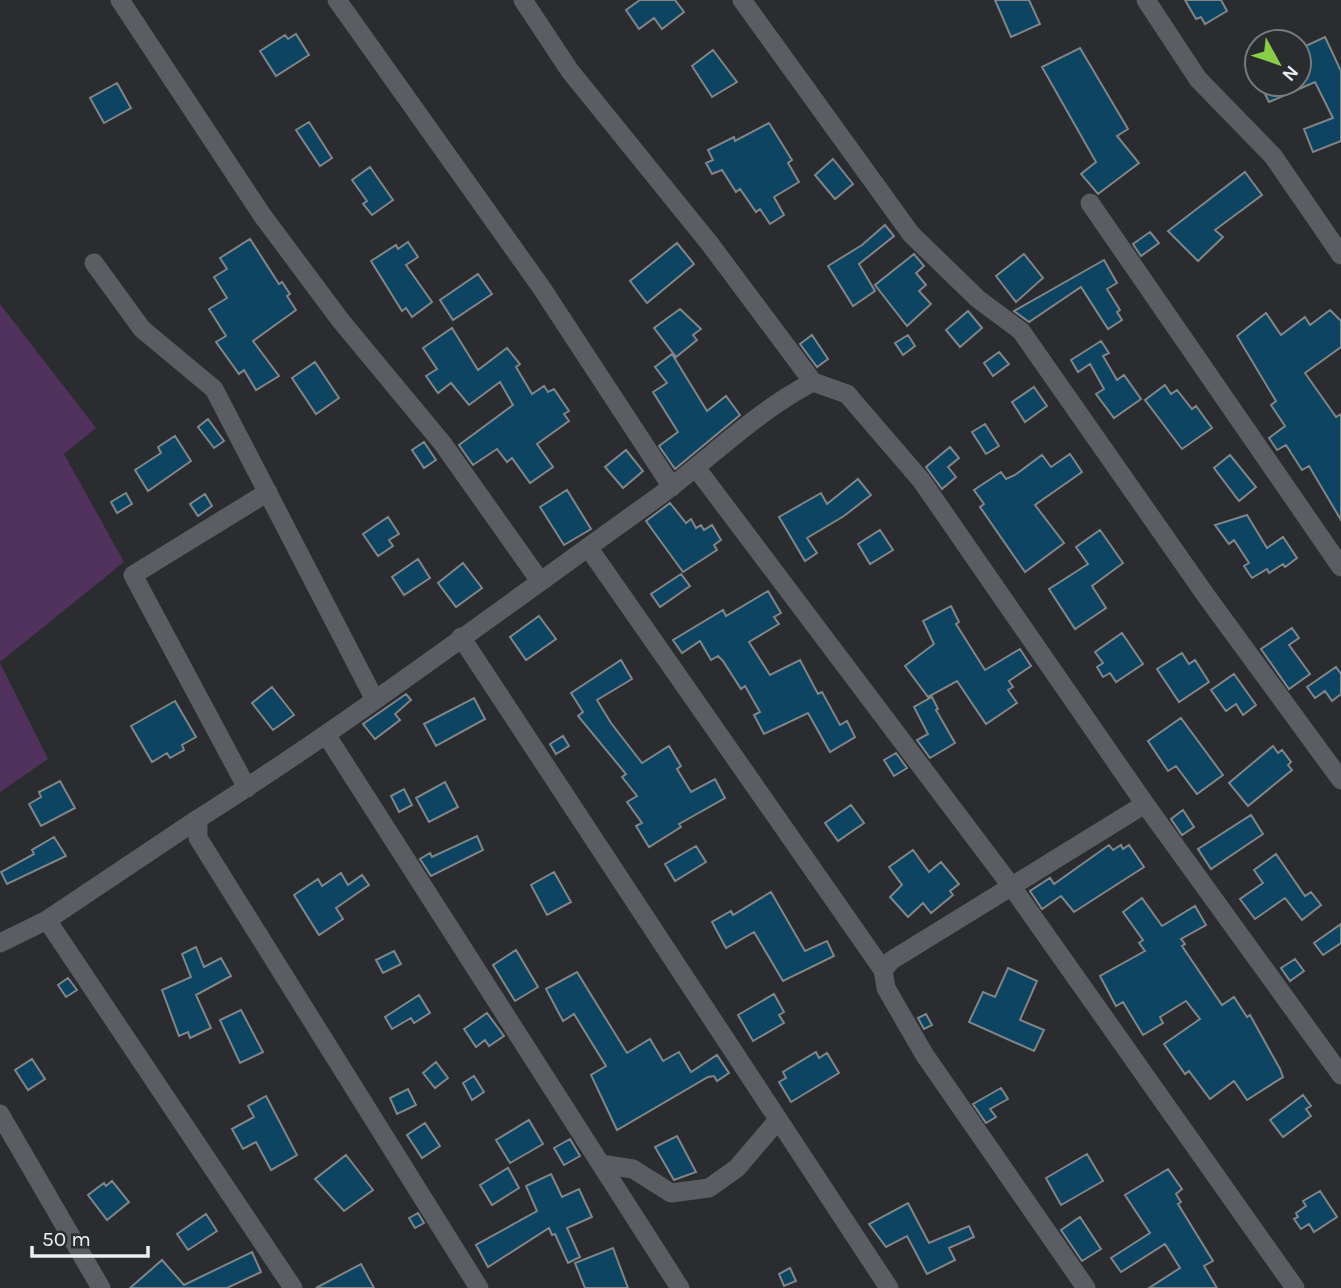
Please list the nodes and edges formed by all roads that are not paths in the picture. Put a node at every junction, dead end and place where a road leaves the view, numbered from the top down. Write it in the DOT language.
graph roads {
  1 [pos="120,0"];
  2 [pos="337,0"];
  3 [pos="523,0"];
  4 [pos="742,0"];
  5 [pos="1146,0"];
  6 [pos="1090,203"];
  7 [pos="1341,255"];
  8 [pos="94,263"];
  9 [pos="813,382"];
  10 [pos="697,469"];
  11 [pos="672,487"];
  12 [pos="268,492"];
  13 [pos="588,547"];
  14 [pos="1341,567"];
  15 [pos="540,581"];
  16 [pos="461,637"];
  17 [pos="375,700"];
  18 [pos="327,736"];
  19 [pos="1341,780"];
  20 [pos="247,788"];
  21 [pos="1145,804"];
  22 [pos="198,819"];
  23 [pos="1012,887"];
  24 [pos="47,920"];
  25 [pos="0,943"];
  26 [pos="883,970"];
  27 [pos="1341,1075"];
  28 [pos="0,1114"];
  29 [pos="778,1120"];
  30 [pos="601,1164"];
  31 [pos="101,1288"];
  32 [pos="293,1288"];
  33 [pos="479,1288"];
  34 [pos="680,1288"];
  35 [pos="889,1288"];
  36 [pos="1086,1288"];
  37 [pos="1295,1288"];
  1 -- 15 [label="street"];
  2 -- 11 [label="street"];
  3 -- 9 [label="street"];
  4 -- 19 [label="street"];
  5 -- 7 [label="street"];
  6 -- 14 [label="street"];
  8 -- 12 [label="street"];
  9 -- 10 [label="street"];
  9 -- 21 [label="street"];
  10 -- 11 [label="street"];
  10 -- 23 [label="street"];
  11 -- 13 [label="street"];
  12 -- 17 [label="street"];
  12 -- 20 [label="street"];
  13 -- 15 [label="street"];
  13 -- 26 [label="street"];
  15 -- 16 [label="street"];
  16 -- 17 [label="street"];
  16 -- 29 [label="street"];
  17 -- 18 [label="street"];
  18 -- 20 [label="street"];
  18 -- 30 [label="street"];
  20 -- 22 [label="street"];
  21 -- 23 [label="street"];
  21 -- 27 [label="street"];
  22 -- 24 [label="street"];
  22 -- 33 [label="street"];
  23 -- 26 [label="street"];
  23 -- 37 [label="street"];
  24 -- 25 [label="street"];
  24 -- 32 [label="street"];
  26 -- 36 [label="street"];
  28 -- 31 [label="street"];
  29 -- 30 [label="street"];
  29 -- 35 [label="street"];
  30 -- 34 [label="street"];
}
